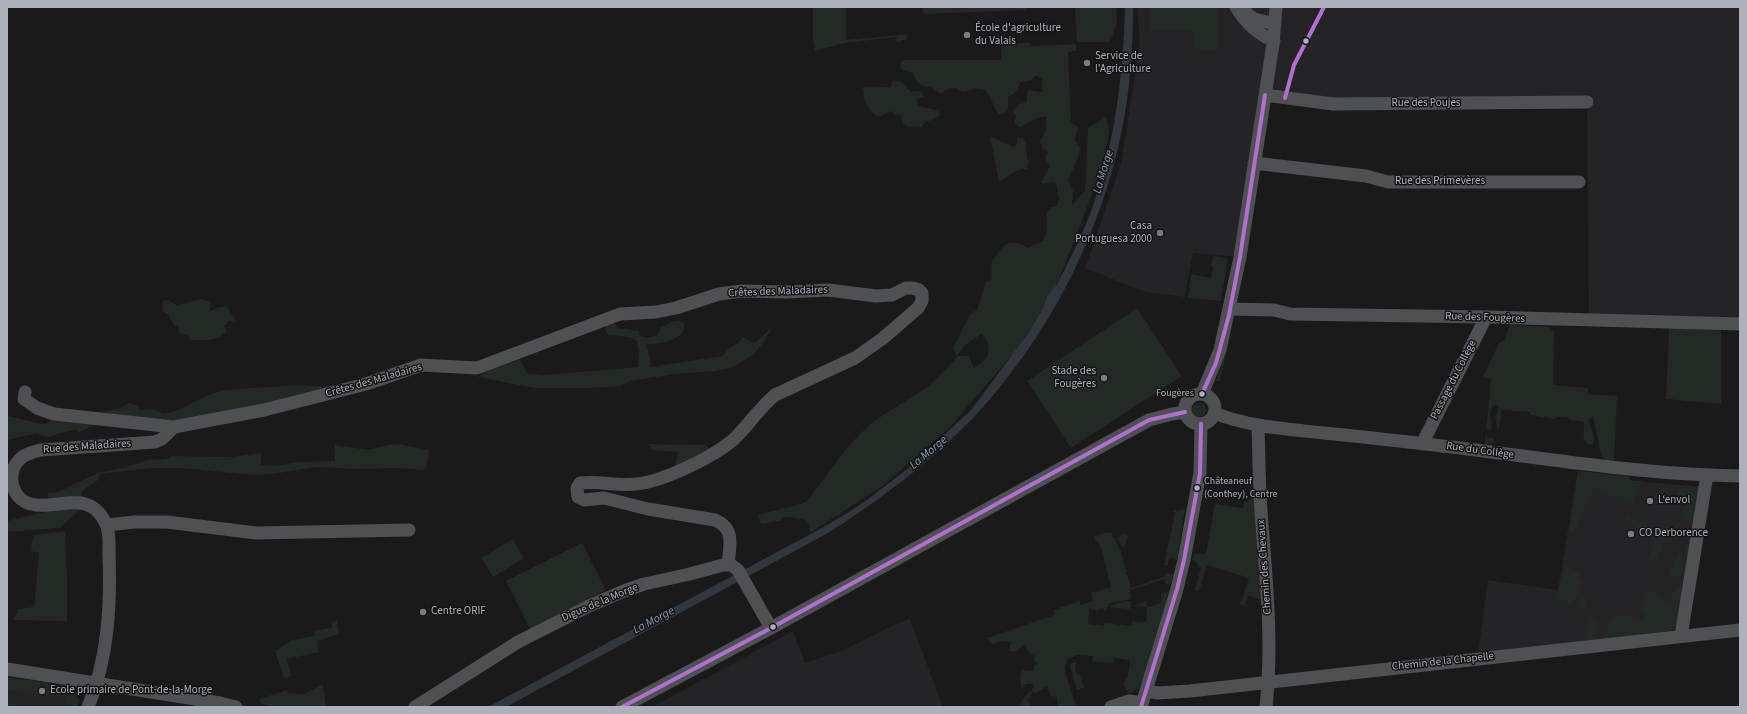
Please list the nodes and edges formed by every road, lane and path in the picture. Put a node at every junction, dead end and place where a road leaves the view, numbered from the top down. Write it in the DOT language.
graph roads {
  1 [pos="1236,7"];
  2 [pos="1240,7"];
  3 [pos="1276,7"];
  4 [pos="1275,24"];
  5 [pos="1274,41"];
  6 [pos="1265,95"];
  7 [pos="1587,102"];
  8 [pos="1254,163"];
  9 [pos="1579,182"];
  10 [pos="1230,309"];
  11 [pos="1482,317"];
  12 [pos="1740,324"];
  13 [pos="25,392"];
  14 [pos="1202,394"];
  15 [pos="1185,412"];
  16 [pos="1214,414"];
  17 [pos="1201,424"];
  18 [pos="1258,426"];
  19 [pos="174,427"];
  20 [pos="1422,444"];
  21 [pos="1739,473"];
  22 [pos="1706,475"];
  23 [pos="107,525"];
  24 [pos="409,530"];
  25 [pos="733,567"];
  26 [pos="771,628"];
  27 [pos="1740,630"];
  28 [pos="1681,636"];
  29 [pos="7,669"];
  30 [pos="1269,682"];
  31 [pos="97,684"];
  32 [pos="1147,691"];
  33 [pos="1142,705"];
  34 [pos="88,707"];
  35 [pos="236,707"];
  36 [pos="415,707"];
  37 [pos="622,707"];
  38 [pos="1111,707"];
  39 [pos="1266,707"];
  1 -- 5 [label="street"];
  2 -- 4 [label="street"];
  3 -- 4 [label="street"];
  4 -- 5 [label="street"];
  5 -- 6 [label="street"];
  6 -- 7 [label="street, Rue des Poujes"];
  6 -- 8 [label="street"];
  8 -- 9 [label="street, Rue des Primevères"];
  8 -- 10 [label="street"];
  10 -- 11 [label="street, Rue des Fougères"];
  10 -- 14 [label="street"];
  11 -- 12 [label="street, Rue des Fougères"];
  11 -- 20 [label="street, Passage du Collège"];
  13 -- 19 [label="street, Crêtes des Maladaires"];
  14 -- 15 [label="street"];
  14 -- 16 [label="street"];
  15 -- 17 [label="street"];
  15 -- 26 [label="street"];
  16 -- 17 [label="street"];
  16 -- 18 [label="street, Rue du Collège"];
  17 -- 32 [label="street"];
  18 -- 20 [label="street, Rue du Collège"];
  18 -- 30 [label="street, Chemin des Chevaux"];
  19 -- 23 [label="street, Rue des Maladaires"];
  19 -- 25 [label="street, Crêtes des Maladaires"];
  20 -- 22 [label="street, Rue du Collège"];
  21 -- 22 [label="street, Rue du Collège"];
  22 -- 28 [label="street"];
  23 -- 24 [label="street"];
  23 -- 31 [label="street"];
  25 -- 26 [label="street"];
  25 -- 36 [label="street, Digue de la Morge"];
  26 -- 37 [label="street"];
  27 -- 28 [label="street, Chemin de la Chapelle"];
  28 -- 30 [label="street, Chemin de la Chapelle"];
  29 -- 31 [label="street"];
  30 -- 32 [label="street, Chemin de la Chapelle"];
  30 -- 39 [label="street, Chemin des Chevaux"];
  31 -- 34 [label="street"];
  31 -- 35 [label="street"];
  32 -- 33 [label="street"];
  33 -- 38 [label="street"];
}
